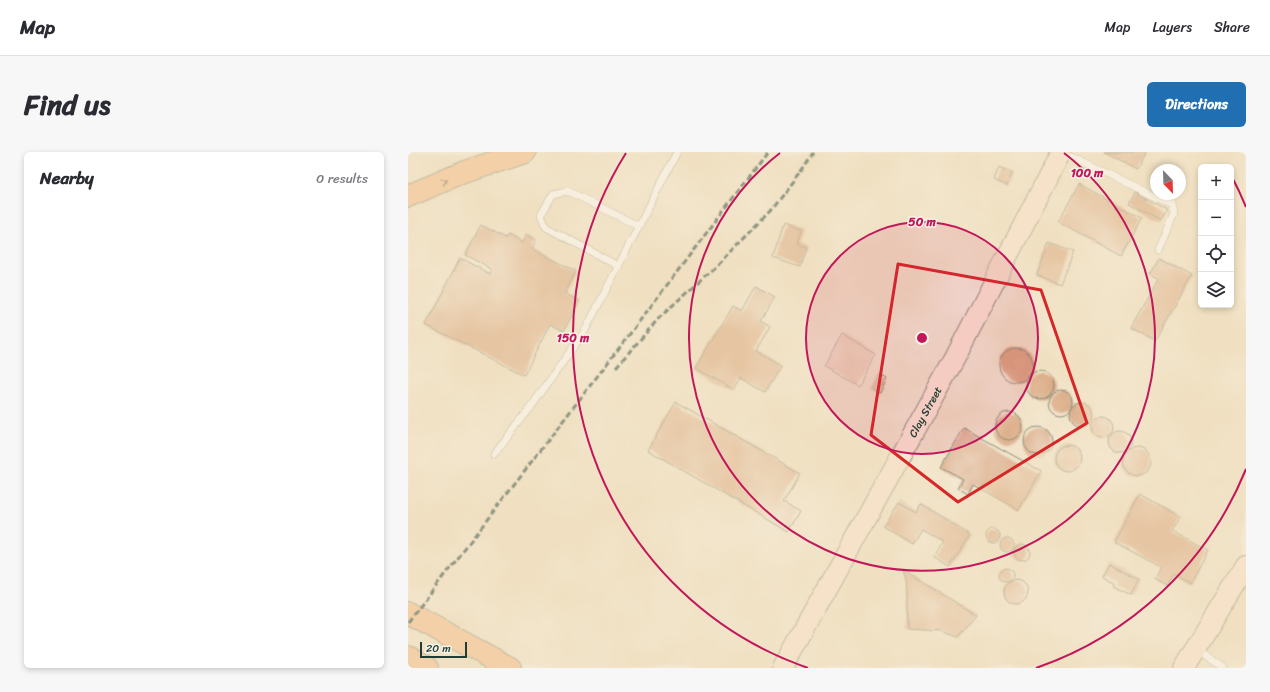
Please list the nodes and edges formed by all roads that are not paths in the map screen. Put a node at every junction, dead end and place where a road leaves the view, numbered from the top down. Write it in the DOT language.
graph roads {
  1 [pos="525,152"];
  2 [pos="677,152"];
  3 [pos="1061,152"];
  4 [pos="408,196"];
  5 [pos="638,226"];
  6 [pos="1158,250"];
  7 [pos="618,266"];
  8 [pos="494,454"];
  9 [pos="1246,566"];
  10 [pos="408,612"];
  11 [pos="1195,649"];
  12 [pos="510,668"];
  13 [pos="782,668"];
  14 [pos="1184,668"];
  15 [pos="1223,668"];
  4 -- 1 [label="main road, one-way"];
  2 -- 5 [label="lane"];
  3 -- 6 [label="lane"];
  3 -- 13 [label="street, Clay Street"];
  5 -- 7 [label="lane"];
  5 -- 7 [label="lane"];
  7 -- 8 [label="lane"];
  9 -- 11 [label="street"];
  10 -- 12 [label="main road"];
  11 -- 14 [label="street"];
  11 -- 15 [label="lane"];
}
